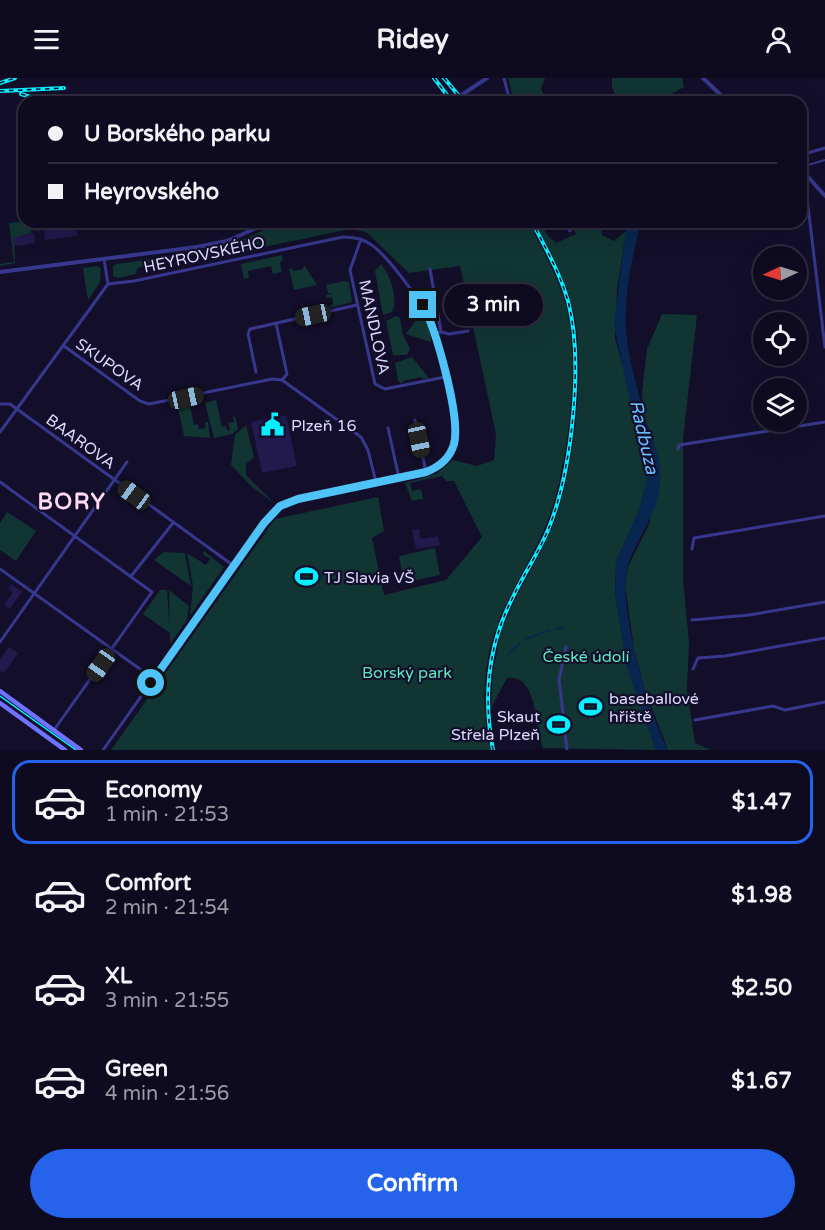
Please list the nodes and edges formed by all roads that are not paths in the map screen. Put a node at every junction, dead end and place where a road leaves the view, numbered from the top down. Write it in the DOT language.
graph roads {
  1 [pos="487,78"];
  2 [pos="504,78"];
  3 [pos="703,78"];
  4 [pos="460,96"];
  5 [pos="508,96"];
  6 [pos="722,96"];
  7 [pos="825,148"];
  8 [pos="807,153"];
  9 [pos="825,160"];
  10 [pos="807,167"];
  11 [pos="807,175"];
  12 [pos="825,196"];
  13 [pos="807,208"];
  14 [pos="260,228"];
  15 [pos="569,228"];
  16 [pos="570,231"];
  17 [pos="361,239"];
  18 [pos="104,259"];
  19 [pos="430,269"];
  20 [pos="0,272"];
  21 [pos="108,285"];
  22 [pos="357,305"];
  23 [pos="276,323"];
  24 [pos="468,331"];
  25 [pos="441,332"];
  26 [pos="436,333"];
  27 [pos="64,346"];
  28 [pos="825,347"];
  29 [pos="256,372"];
  30 [pos="445,377"];
  31 [pos="282,380"];
  32 [pos="0,404"];
  33 [pos="17,409"];
  34 [pos="415,420"];
  35 [pos="825,422"];
  36 [pos="388,428"];
  37 [pos="0,432"];
  38 [pos="678,449"];
  39 [pos="127,462"];
  40 [pos="426,472"];
  41 [pos="399,478"];
  42 [pos="115,480"];
  43 [pos="0,482"];
  44 [pos="376,482"];
  45 [pos="825,516"];
  46 [pos="173,523"];
  47 [pos="75,535"];
  48 [pos="692,549"];
  49 [pos="234,566"];
  50 [pos="0,569"];
  51 [pos="132,575"];
  52 [pos="34,594"];
  53 [pos="825,602"];
  54 [pos="692,620"];
  55 [pos="825,638"];
  56 [pos="0,642"];
  57 [pos="566,647"];
  58 [pos="112,649"];
  59 [pos="693,669"];
  60 [pos="154,679"];
  61 [pos="0,691"];
  62 [pos="825,702"];
  63 [pos="0,703"];
  64 [pos="695,720"];
  65 [pos="54,730"];
  66 [pos="65,750"];
  67 [pos="81,750"];
  68 [pos="103,750"];
  69 [pos="567,750"];
  1 -- 4 [label="street"];
  2 -- 5 [label="street"];
  3 -- 6 [label="street"];
  7 -- 8 [label="street"];
  9 -- 10 [label="street"];
  11 -- 12 [label="street"];
  13 -- 28 [label="street"];
  14 -- 18 [label="street"];
  15 -- 16 [label="street"];
  17 -- 21 [label="street, HEYROVSKÉHO"];
  17 -- 22 [label="street, MANDLOVA"];
  17 -- 26 [label="street"];
  18 -- 20 [label="street"];
  18 -- 21 [label="street"];
  19 -- 25 [label="street"];
  21 -- 27 [label="street"];
  22 -- 23 [label="street"];
  22 -- 30 [label="street, MANDLOVA"];
  23 -- 29 [label="street"];
  23 -- 31 [label="street"];
  24 -- 25 [label="street"];
  25 -- 26 [label="street"];
  26 -- 30 [label="street"];
  27 -- 31 [label="street, SKUPOVA"];
  27 -- 33 [label="street"];
  30 -- 40 [label="street"];
  31 -- 44 [label="street"];
  32 -- 33 [label="street, BAAROVA"];
  33 -- 37 [label="street"];
  33 -- 42 [label="street, BAAROVA"];
  34 -- 40 [label="street"];
  35 -- 38 [label="street"];
  36 -- 41 [label="street"];
  39 -- 42 [label="street"];
  40 -- 41 [label="street"];
  41 -- 44 [label="street"];
  42 -- 46 [label="street, BAAROVA"];
  42 -- 47 [label="street"];
  43 -- 47 [label="street"];
  44 -- 49 [label="street"];
  45 -- 48 [label="street"];
  46 -- 49 [label="street, BAAROVA"];
  46 -- 51 [label="street"];
  47 -- 51 [label="street"];
  47 -- 52 [label="street"];
  49 -- 60 [label="street"];
  50 -- 52 [label="street"];
  51 -- 58 [label="street"];
  52 -- 56 [label="street"];
  52 -- 58 [label="street"];
  53 -- 54 [label="street"];
  55 -- 59 [label="street"];
  57 -- 69 [label="street"];
  58 -- 60 [label="street"];
  58 -- 65 [label="street"];
  60 -- 68 [label="street"];
  61 -- 65 [label="main road"];
  62 -- 64 [label="street"];
  63 -- 66 [label="main road"];
  65 -- 67 [label="main road"];
}
